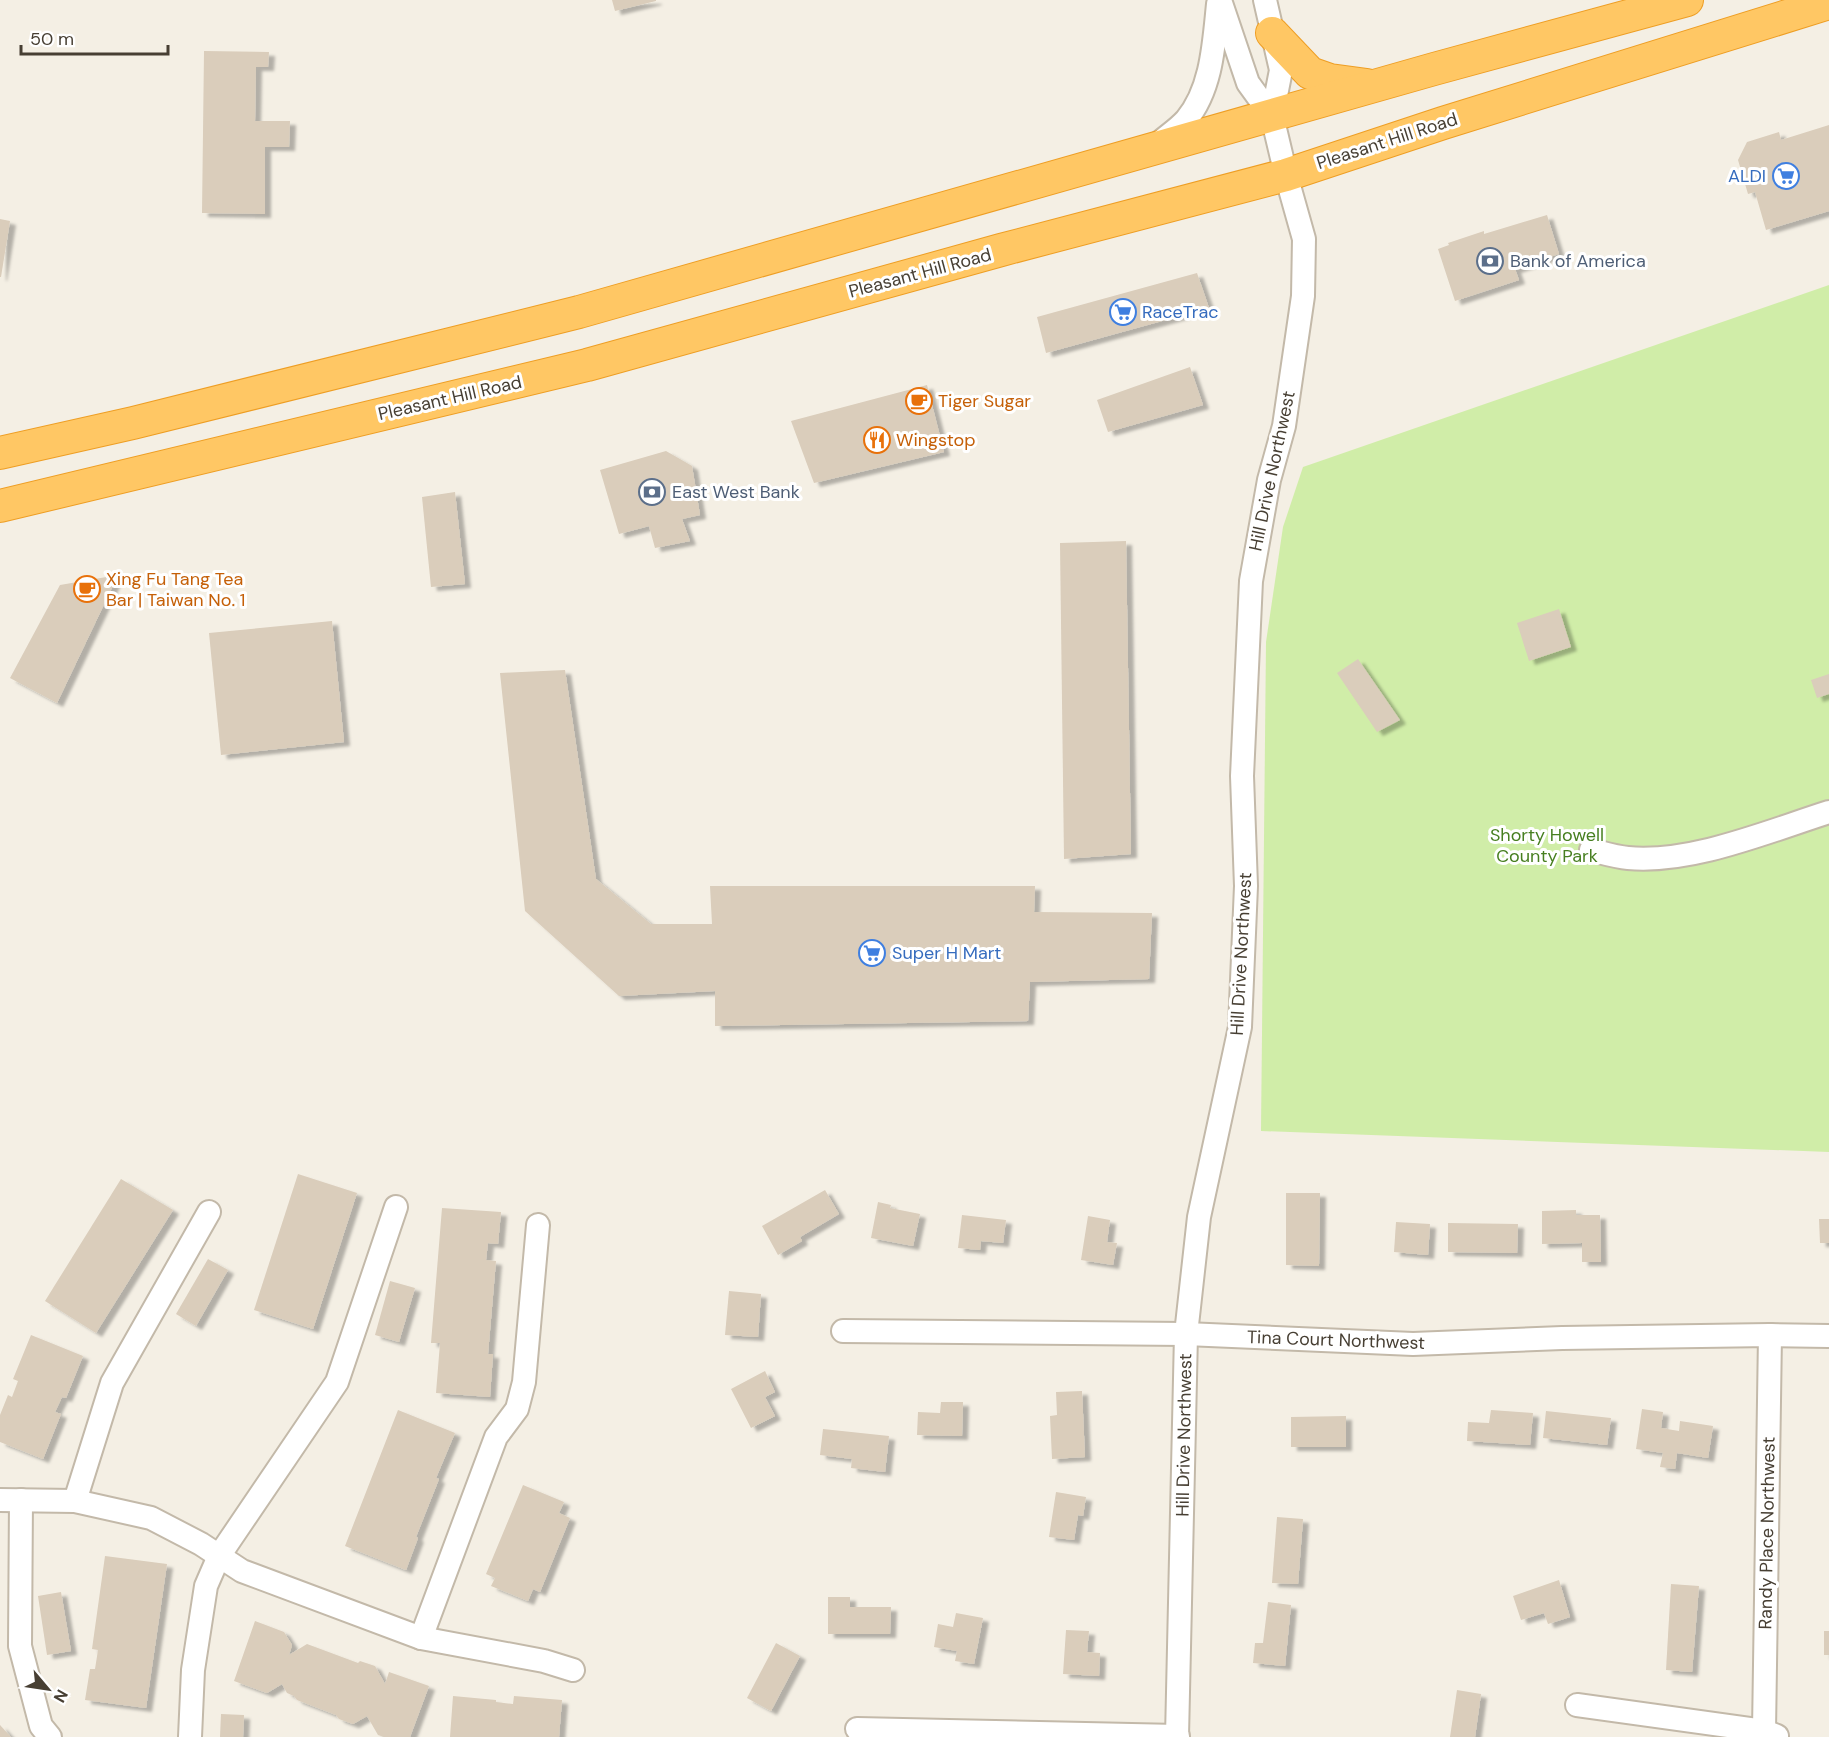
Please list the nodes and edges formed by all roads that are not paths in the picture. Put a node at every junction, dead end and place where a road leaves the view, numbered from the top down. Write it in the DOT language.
graph roads {
  1 [pos="1220,0"];
  2 [pos="1265,0"];
  3 [pos="1687,0"];
  4 [pos="1829,3"];
  5 [pos="1272,33"];
  6 [pos="1377,86"];
  7 [pos="1272,116"];
  8 [pos="1149,152"];
  9 [pos="1286,175"];
  10 [pos="0,453"];
  11 [pos="0,506"];
  12 [pos="1829,812"];
  13 [pos="1591,850"];
  14 [pos="396,1207"];
  15 [pos="209,1212"];
  16 [pos="538,1225"];
  17 [pos="843,1331"];
  18 [pos="1186,1334"];
  19 [pos="1770,1335"];
  20 [pos="1829,1336"];
  21 [pos="11,1500"];
  22 [pos="75,1501"];
  23 [pos="219,1556"];
  24 [pos="421,1638"];
  25 [pos="573,1670"];
  26 [pos="1577,1705"];
  27 [pos="857,1729"];
  28 [pos="1771,1734"];
  29 [pos="1178,1736"];
  30 [pos="50,1737"];
  31 [pos="190,1737"];
  1 -- 7 [label="street"];
  1 -- 8 [label="street"];
  2 -- 5 [label="street"];
  3 -- 6 [label="highway"];
  4 -- 9 [label="highway, Pleasant Hill Road"];
  5 -- 6 [label="highway"];
  5 -- 7 [label="street"];
  6 -- 7 [label="highway"];
  7 -- 8 [label="highway"];
  7 -- 9 [label="street, Hill Drive Northwest"];
  8 -- 10 [label="highway"];
  9 -- 11 [label="highway, Pleasant Hill Road"];
  9 -- 18 [label="street, Hill Drive Northwest"];
  12 -- 13 [label="street"];
  14 -- 23 [label="street"];
  15 -- 22 [label="street"];
  16 -- 24 [label="street"];
  17 -- 18 [label="street, Tina Court Northwest"];
  18 -- 19 [label="street, Tina Court Northwest"];
  18 -- 29 [label="street, Hill Drive Northwest"];
  19 -- 20 [label="street, Tina Court Northwest"];
  19 -- 28 [label="street, Randy Place Northwest"];
  21 -- 22 [label="street"];
  21 -- 30 [label="street"];
  22 -- 23 [label="street"];
  23 -- 24 [label="street"];
  23 -- 31 [label="street"];
  24 -- 25 [label="street"];
  26 -- 28 [label="street"];
  27 -- 29 [label="street"];
}
